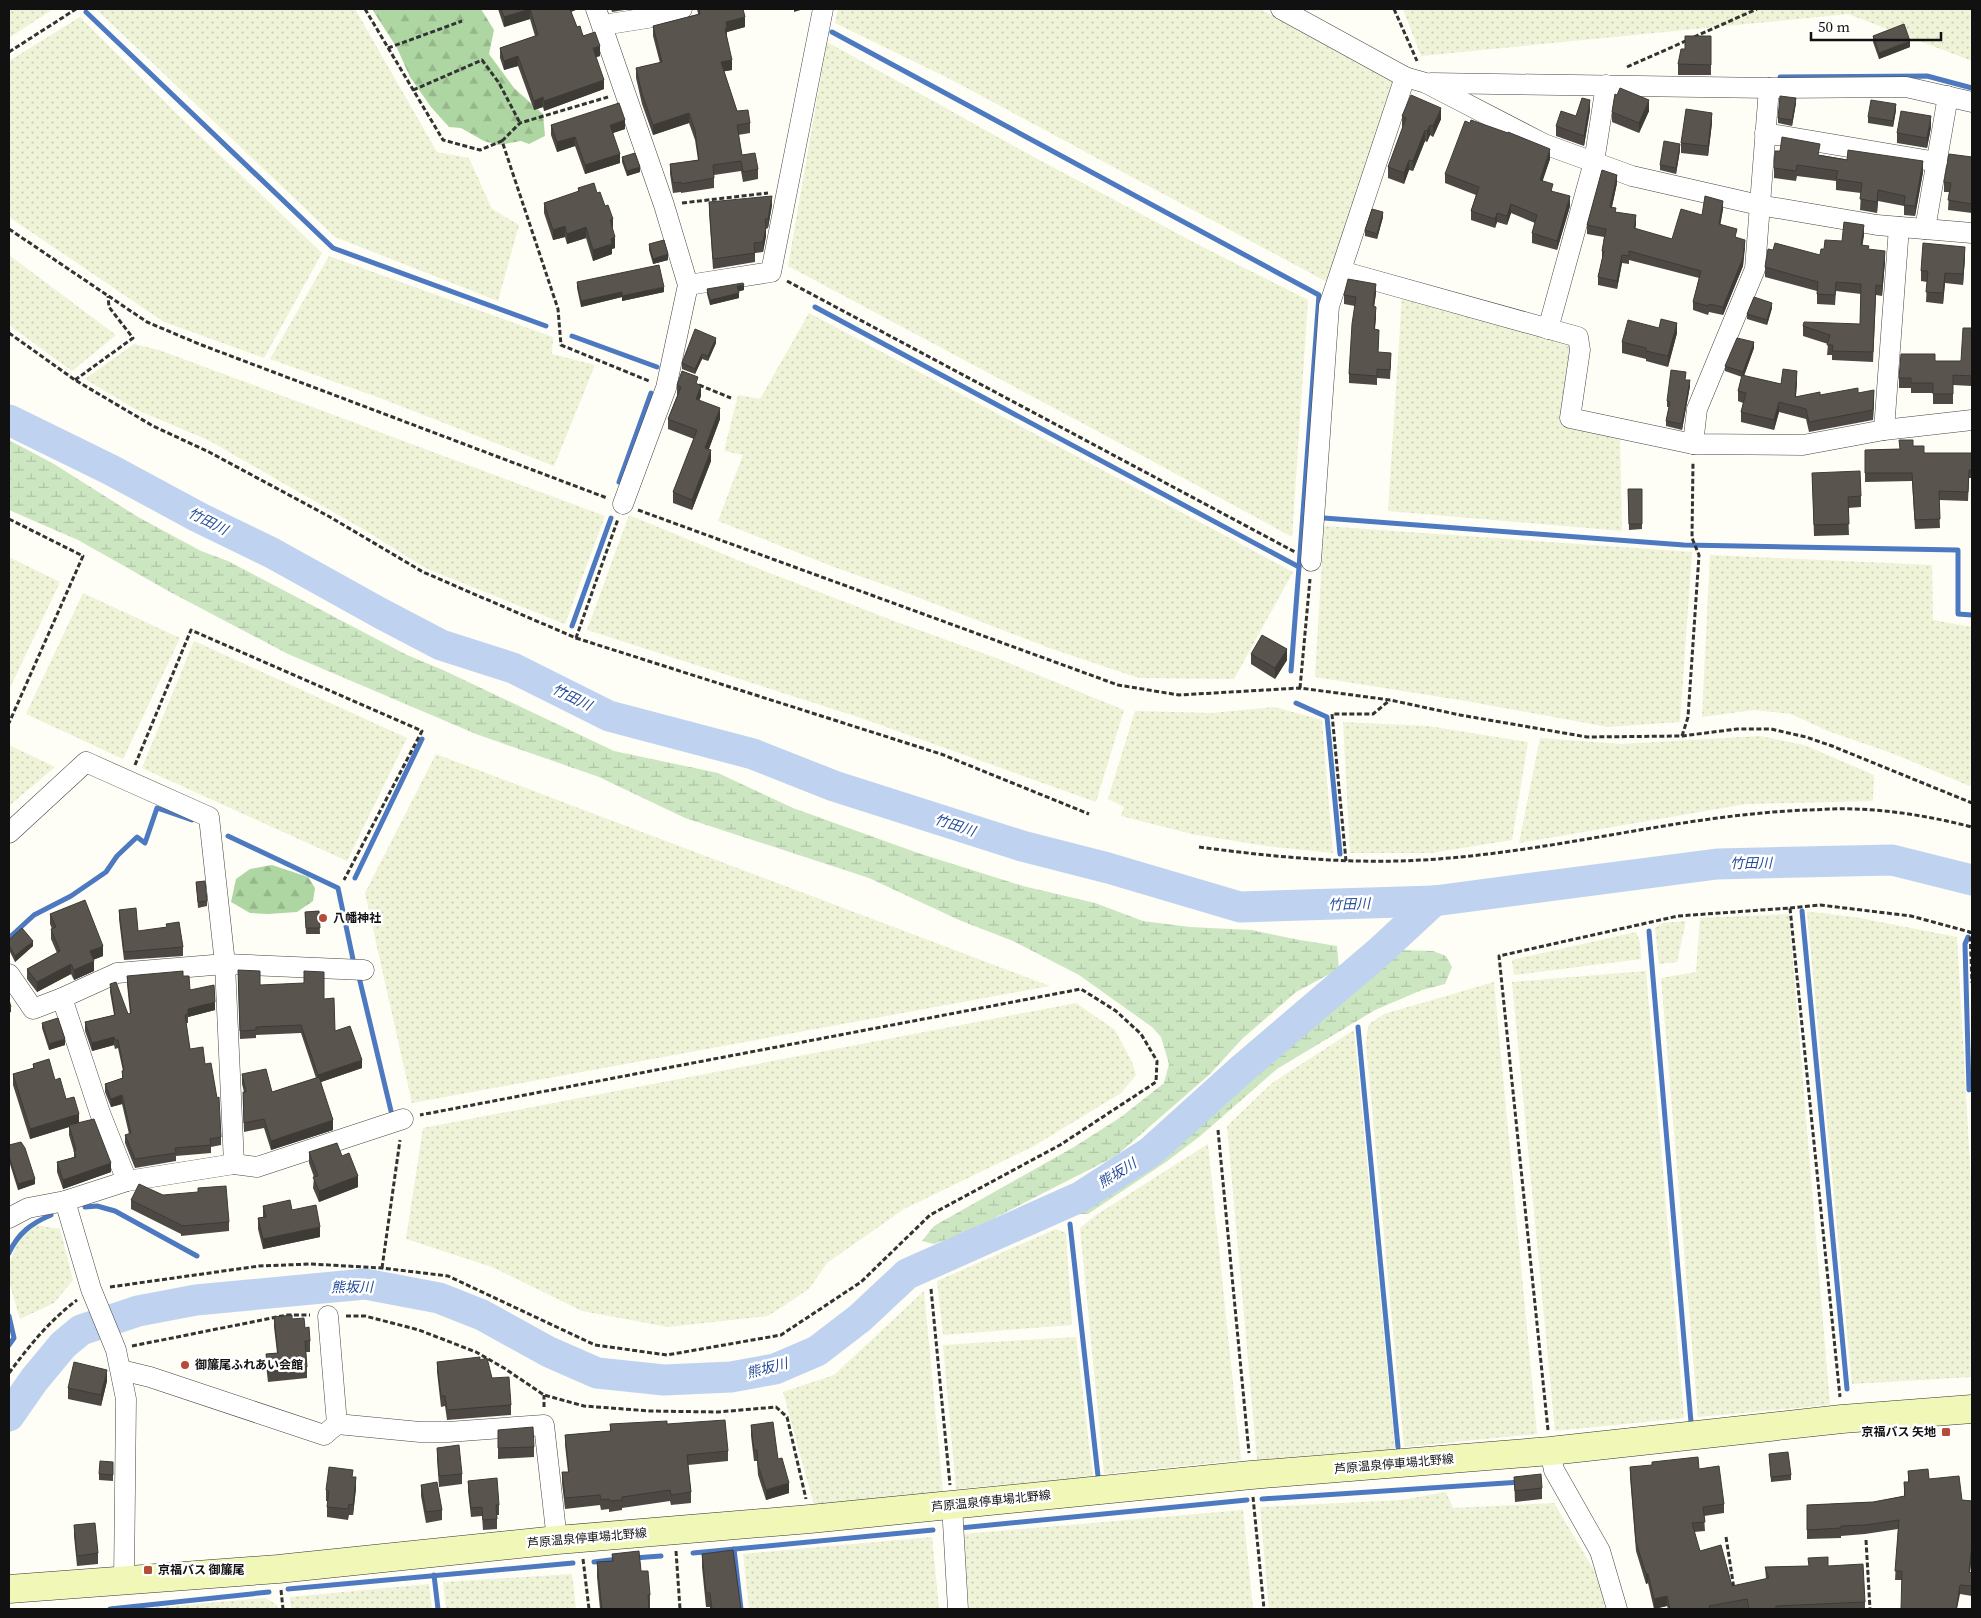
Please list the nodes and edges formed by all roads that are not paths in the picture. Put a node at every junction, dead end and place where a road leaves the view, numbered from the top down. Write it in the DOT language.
graph roads {
  1 [pos="682,9"];
  2 [pos="823,9"];
  3 [pos="1281,9"];
  4 [pos="600,17"];
  5 [pos="1405,76"];
  6 [pos="1426,83"];
  7 [pos="1606,85"];
  8 [pos="1769,88"];
  9 [pos="1948,96"];
  10 [pos="1972,102"];
  11 [pos="1765,133"];
  12 [pos="1594,162"];
  13 [pos="1937,162"];
  14 [pos="1759,205"];
  15 [pos="1898,226"];
  16 [pos="1925,229"];
  17 [pos="1972,233"];
  18 [pos="1341,271"];
  19 [pos="688,285"];
  20 [pos="1548,329"];
  21 [pos="1972,420"];
  22 [pos="1884,430"];
  23 [pos="1693,444"];
  24 [pos="623,504"];
  25 [pos="1311,561"];
  26 [pos="9,833"];
  27 [pos="225,964"];
  28 [pos="364,970"];
  29 [pos="9,974"];
  30 [pos="62,998"];
  31 [pos="403,1119"];
  32 [pos="234,1164"];
  33 [pos="127,1181"];
  34 [pos="65,1201"];
  35 [pos="9,1218"];
  36 [pos="328,1316"];
  37 [pos="121,1370"];
  38 [pos="1972,1409"];
  39 [pos="337,1424"];
  40 [pos="1550,1451"];
  41 [pos="952,1505"];
  42 [pos="569,1540"];
  43 [pos="124,1580"];
  44 [pos="22,1588"];
  45 [pos="958,1609"];
  46 [pos="1617,1609"];
  1 -- 4 [label="street"];
  2 -- 19 [label="street"];
  3 -- 5 [label="street"];
  4 -- 19 [label="street"];
  5 -- 6 [label="street"];
  5 -- 18 [label="street"];
  6 -- 7 [label="street"];
  6 -- 12 [label="street"];
  7 -- 8 [label="street"];
  7 -- 12 [label="street"];
  8 -- 9 [label="street"];
  8 -- 11 [label="street"];
  9 -- 10 [label="street"];
  9 -- 13 [label="street"];
  11 -- 13 [label="street"];
  11 -- 14 [label="street"];
  12 -- 14 [label="street"];
  12 -- 20 [label="street"];
  13 -- 16 [label="street"];
  14 -- 15 [label="street"];
  14 -- 23 [label="street"];
  15 -- 16 [label="street"];
  15 -- 22 [label="street"];
  16 -- 17 [label="street"];
  18 -- 20 [label="street"];
  18 -- 25 [label="street"];
  19 -- 24 [label="street"];
  20 -- 23 [label="street"];
  21 -- 22 [label="street"];
  22 -- 23 [label="street"];
  26 -- 27 [label="street"];
  27 -- 28 [label="street"];
  27 -- 30 [label="street"];
  27 -- 32 [label="street"];
  29 -- 30 [label="street"];
  30 -- 33 [label="street"];
  31 -- 32 [label="street"];
  32 -- 33 [label="street"];
  33 -- 34 [label="street"];
  34 -- 35 [label="street"];
  34 -- 37 [label="street"];
  36 -- 39 [label="street"];
  37 -- 39 [label="street"];
  37 -- 43 [label="street"];
  38 -- 40 [label="main road, 芦原温泉停車場北野線"];
  39 -- 42 [label="street"];
  40 -- 41 [label="main road, 芦原温泉停車場北野線"];
  40 -- 46 [label="street"];
  41 -- 42 [label="main road, 芦原温泉停車場北野線"];
  41 -- 45 [label="street"];
  42 -- 43 [label="main road, 芦原温泉停車場北野線"];
  43 -- 44 [label="main road, 芦原温泉停車場北野線"];
}
